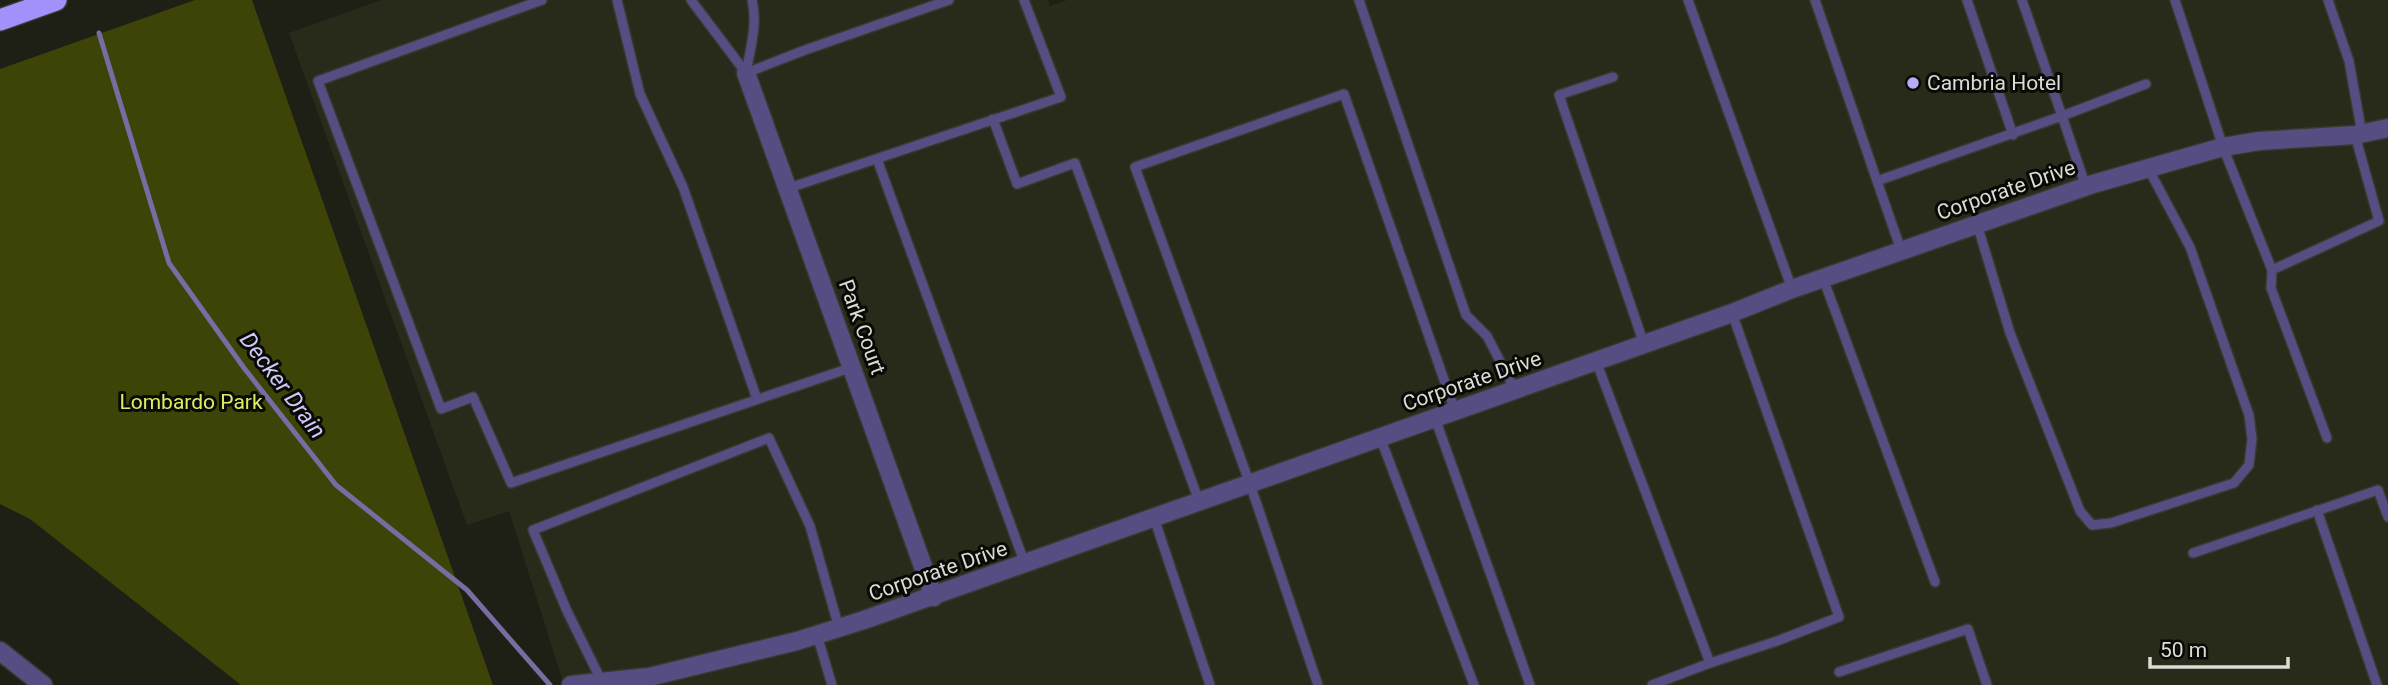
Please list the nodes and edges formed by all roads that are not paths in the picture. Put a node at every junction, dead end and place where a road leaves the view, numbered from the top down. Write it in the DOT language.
graph roads {
  1 [pos="56,0"];
  2 [pos="542,0"];
  3 [pos="617,0"];
  4 [pos="691,0"];
  5 [pos="752,0"];
  6 [pos="949,0"];
  7 [pos="1024,0"];
  8 [pos="1359,0"];
  9 [pos="1688,0"];
  10 [pos="1815,0"];
  11 [pos="1967,0"];
  12 [pos="2022,0"];
  13 [pos="2328,0"];
  14 [pos="2177,1"];
  15 [pos="0,20"];
  16 [pos="746,73"];
  17 [pos="1613,77"];
  18 [pos="2146,84"];
  19 [pos="2062,116"];
  20 [pos="993,119"];
  21 [pos="2388,128"];
  22 [pos="2358,134"];
  23 [pos="2012,135"];
  24 [pos="2223,147"];
  25 [pos="877,159"];
  26 [pos="2148,168"];
  27 [pos="1877,181"];
  28 [pos="2086,187"];
  29 [pos="786,189"];
  30 [pos="2383,221"];
  31 [pos="1977,224"];
  32 [pos="1901,250"];
  33 [pos="2272,270"];
  34 [pos="1823,278"];
  35 [pos="1792,289"];
  36 [pos="1732,313"];
  37 [pos="1644,344"];
  38 [pos="1597,361"];
  39 [pos="853,367"];
  40 [pos="1515,390"];
  41 [pos="757,399"];
  42 [pos="1455,411"];
  43 [pos="1434,418"];
  44 [pos="1380,438"];
  45 [pos="2327,438"];
  46 [pos="1250,484"];
  47 [pos="1199,501"];
  48 [pos="2318,510"];
  49 [pos="2388,517"];
  50 [pos="1154,518"];
  51 [pos="2193,553"];
  52 [pos="1025,564"];
  53 [pos="1936,582"];
  54 [pos="934,597"];
  55 [pos="838,628"];
  56 [pos="817,635"];
  57 [pos="0,651"];
  58 [pos="1710,663"];
  59 [pos="1839,672"];
  60 [pos="650,681"];
  61 [pos="602,682"];
  62 [pos="43,685"];
  63 [pos="571,685"];
  64 [pos="832,685"];
  65 [pos="1210,685"];
  66 [pos="1318,685"];
  67 [pos="1475,685"];
  68 [pos="1530,685"];
  69 [pos="1652,685"];
  70 [pos="1987,685"];
  71 [pos="2376,685"];
  1 -- 15 [label="highway"];
  2 -- 41 [label="lane"];
  3 -- 41 [label="lane"];
  4 -- 16 [label="lane"];
  5 -- 16 [label="lane"];
  6 -- 16 [label="lane"];
  7 -- 20 [label="lane"];
  8 -- 40 [label="lane"];
  9 -- 35 [label="lane"];
  10 -- 27 [label="lane"];
  11 -- 23 [label="lane"];
  12 -- 19 [label="lane"];
  13 -- 22 [label="lane"];
  14 -- 24 [label="lane"];
  16 -- 29 [label="street, Park Court"];
  17 -- 37 [label="lane"];
  18 -- 19 [label="lane"];
  19 -- 23 [label="lane"];
  19 -- 28 [label="lane"];
  20 -- 25 [label="lane"];
  20 -- 47 [label="lane"];
  21 -- 22 [label="street, Corporate Drive"];
  22 -- 24 [label="street, Corporate Drive"];
  22 -- 30 [label="lane"];
  23 -- 27 [label="lane"];
  24 -- 26 [label="street, Corporate Drive"];
  24 -- 33 [label="lane"];
  25 -- 29 [label="lane"];
  25 -- 52 [label="lane"];
  26 -- 28 [label="street, Corporate Drive"];
  26 -- 31 [label="lane"];
  27 -- 32 [label="lane"];
  28 -- 31 [label="street, Corporate Drive"];
  29 -- 39 [label="street, Park Court"];
  30 -- 33 [label="lane"];
  31 -- 32 [label="street, Corporate Drive"];
  32 -- 34 [label="street, Corporate Drive"];
  33 -- 45 [label="lane"];
  34 -- 35 [label="street, Corporate Drive"];
  34 -- 53 [label="lane"];
  35 -- 36 [label="street, Corporate Drive"];
  36 -- 37 [label="street, Corporate Drive"];
  36 -- 58 [label="lane"];
  37 -- 38 [label="street, Corporate Drive"];
  38 -- 40 [label="street, Corporate Drive"];
  38 -- 58 [label="lane"];
  39 -- 41 [label="lane"];
  39 -- 54 [label="street, Park Court"];
  40 -- 42 [label="street, Corporate Drive"];
  42 -- 43 [label="street, Corporate Drive"];
  42 -- 46 [label="lane"];
  43 -- 44 [label="street, Corporate Drive"];
  43 -- 68 [label="lane"];
  44 -- 46 [label="street, Corporate Drive"];
  44 -- 67 [label="lane"];
  46 -- 47 [label="street, Corporate Drive"];
  46 -- 66 [label="lane"];
  47 -- 50 [label="street, Corporate Drive"];
  48 -- 49 [label="lane"];
  48 -- 51 [label="lane"];
  48 -- 71 [label="lane"];
  50 -- 52 [label="street, Corporate Drive"];
  50 -- 65 [label="lane"];
  52 -- 54 [label="street, Corporate Drive"];
  54 -- 55 [label="street, Corporate Drive"];
  55 -- 56 [label="street, Corporate Drive"];
  55 -- 61 [label="lane"];
  56 -- 60 [label="street, Corporate Drive"];
  56 -- 64 [label="lane"];
  57 -- 62 [label="street"];
  58 -- 69 [label="lane"];
  59 -- 70 [label="lane"];
  60 -- 61 [label="street, Corporate Drive"];
  61 -- 63 [label="street, Corporate Drive"];
}
